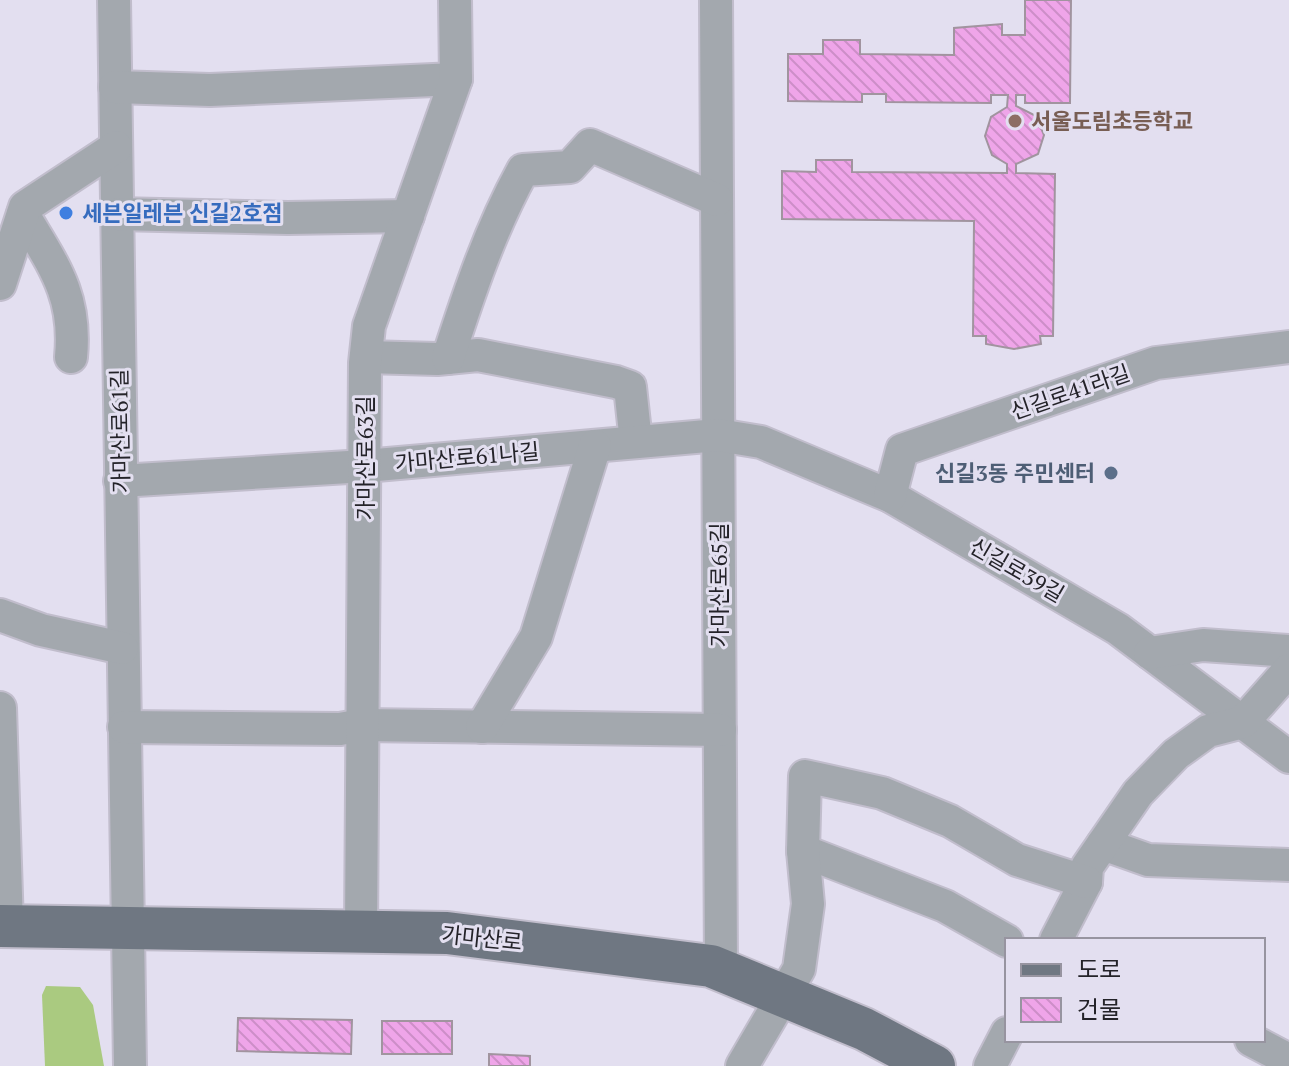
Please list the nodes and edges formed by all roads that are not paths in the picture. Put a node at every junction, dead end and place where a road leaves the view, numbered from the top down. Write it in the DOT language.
graph roads {
  1 [pos="114,0"];
  2 [pos="455,0"];
  3 [pos="716,0"];
  4 [pos="456,79"];
  5 [pos="115,87"];
  6 [pos="116,147"];
  7 [pos="717,200"];
  8 [pos="23,214"];
  9 [pos="117,214"];
  10 [pos="408,216"];
  11 [pos="0,284"];
  12 [pos="1289,347"];
  13 [pos="71,357"];
  14 [pos="366,357"];
  15 [pos="448,358"];
  16 [pos="718,435"];
  17 [pos="636,442"];
  18 [pos="595,446"];
  19 [pos="365,466"];
  20 [pos="120,481"];
  21 [pos="890,496"];
  22 [pos="0,615"];
  23 [pos="122,648"];
  24 [pos="1289,651"];
  25 [pos="1150,653"];
  26 [pos="1289,670"];
  27 [pos="0,708"];
  28 [pos="1243,722"];
  29 [pos="362,725"];
  30 [pos="124,727"];
  31 [pos="482,727"];
  32 [pos="720,730"];
  33 [pos="1289,757"];
  34 [pos="2,784"];
  35 [pos="1103,844"];
  36 [pos="803,851"];
  37 [pos="1289,865"];
  38 [pos="1086,882"];
  39 [pos="4,926"];
  40 [pos="126,928"];
  41 [pos="361,931"];
  42 [pos="1059,938"];
  43 [pos="1005,940"];
  44 [pos="721,970"];
  45 [pos="784,996"];
  46 [pos="1005,1037"];
  47 [pos="1255,1042"];
  48 [pos="1289,1060"];
  49 [pos="130,1066"];
  50 [pos="742,1066"];
  51 [pos="934,1066"];
  52 [pos="990,1066"];
  1 -- 5 [label="street, 가마산로61길"];
  2 -- 4 [label="street, 가마산로63길"];
  3 -- 7 [label="street, 가마산로65길"];
  4 -- 5 [label="street"];
  4 -- 10 [label="street, 가마산로63길"];
  5 -- 6 [label="street, 가마산로61길"];
  6 -- 8 [label="street"];
  6 -- 9 [label="street, 가마산로61길"];
  7 -- 15 [label="street"];
  7 -- 16 [label="street, 가마산로65길"];
  8 -- 11 [label="street"];
  8 -- 13 [label="street"];
  9 -- 10 [label="street"];
  9 -- 20 [label="street, 가마산로61길"];
  10 -- 14 [label="street, 가마산로63길"];
  12 -- 21 [label="street, 신길로41라길"];
  14 -- 15 [label="street"];
  14 -- 19 [label="street, 가마산로63길"];
  15 -- 17 [label="street"];
  16 -- 17 [label="street, 가마산로61나길"];
  16 -- 21 [label="street, 신길로39길"];
  16 -- 32 [label="street, 가마산로65길"];
  17 -- 18 [label="street, 가마산로61나길"];
  18 -- 19 [label="street, 가마산로61나길"];
  18 -- 31 [label="street"];
  19 -- 20 [label="street, 가마산로61나길"];
  19 -- 29 [label="street, 가마산로63길"];
  20 -- 23 [label="street, 가마산로61길"];
  21 -- 25 [label="street, 신길로39길"];
  22 -- 23 [label="street"];
  23 -- 30 [label="street, 가마산로61길"];
  24 -- 25 [label="street"];
  25 -- 28 [label="street, 신길로39길"];
  26 -- 28 [label="street"];
  27 -- 34 [label="street, 가마산로"];
  28 -- 33 [label="street, 신길로39길"];
  28 -- 35 [label="street"];
  29 -- 30 [label="street"];
  29 -- 31 [label="street"];
  29 -- 41 [label="street, 가마산로63길"];
  30 -- 40 [label="street, 가마산로61길"];
  31 -- 32 [label="street"];
  32 -- 44 [label="street, 가마산로65길"];
  34 -- 39 [label="street, 가마산로"];
  35 -- 37 [label="street"];
  35 -- 38 [label="street"];
  36 -- 38 [label="street"];
  36 -- 43 [label="street"];
  36 -- 45 [label="street"];
  38 -- 42 [label="street"];
  39 -- 40 [label="main road, 가마산로"];
  40 -- 41 [label="main road, 가마산로"];
  40 -- 49 [label="street, 가마산로61길"];
  41 -- 44 [label="main road, 가마산로"];
  44 -- 45 [label="main road, 가마산로"];
  45 -- 50 [label="street"];
  45 -- 51 [label="main road, 가마산로"];
  46 -- 52 [label="street"];
  47 -- 48 [label="street"];
}
